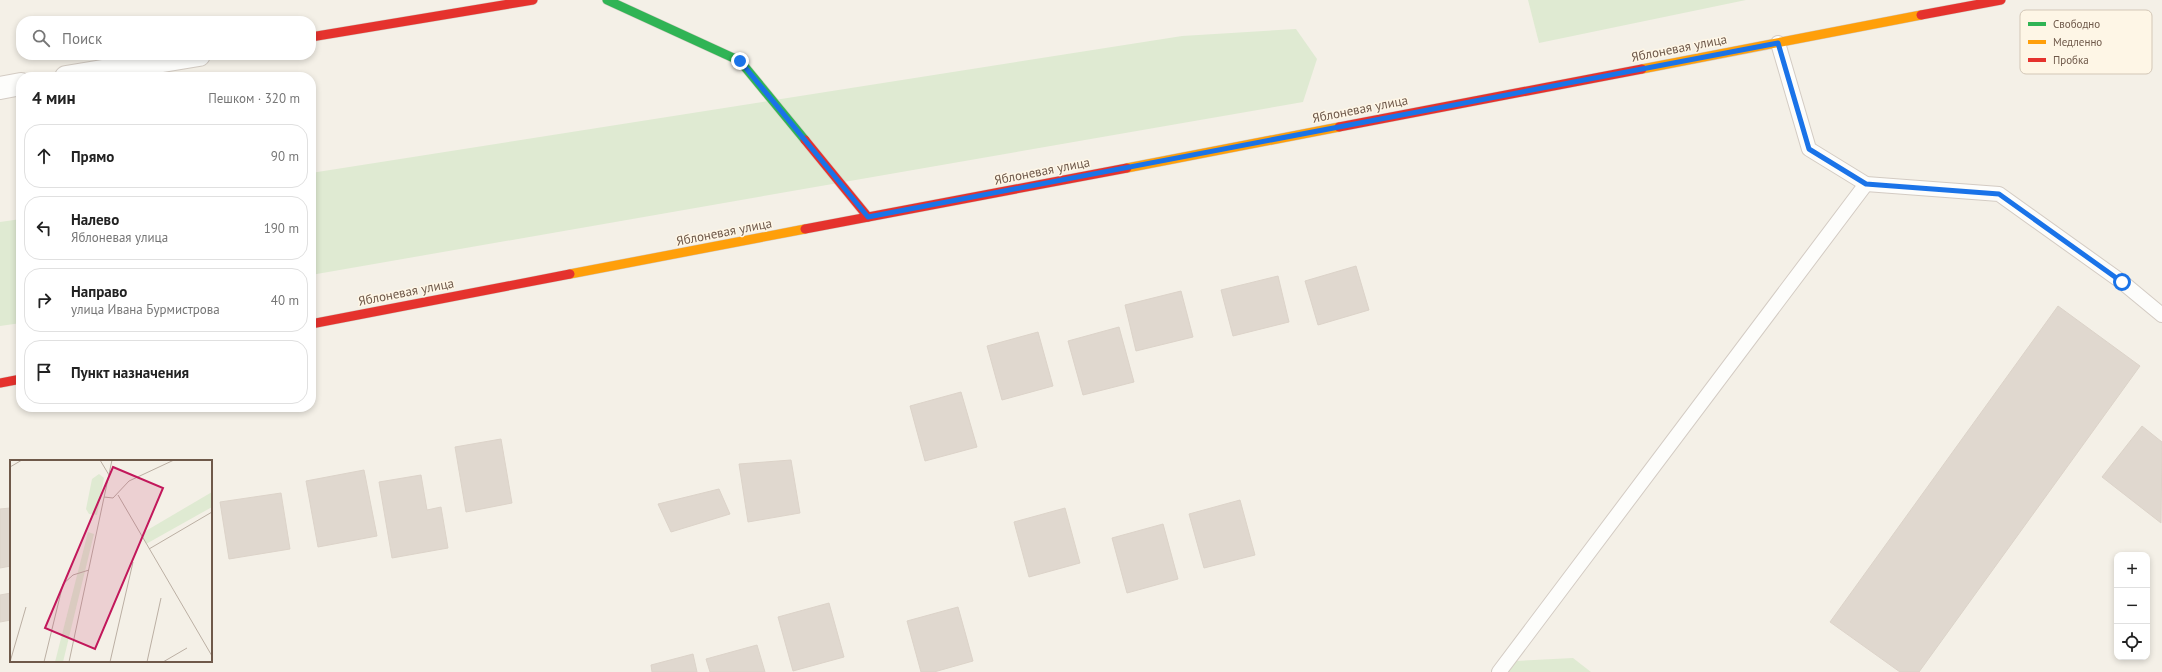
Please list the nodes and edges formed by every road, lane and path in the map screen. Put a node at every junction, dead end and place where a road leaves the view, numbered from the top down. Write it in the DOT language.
graph roads {
  1 [pos="533,0"];
  2 [pos="607,0"];
  3 [pos="2001,0"];
  4 [pos="316,36"];
  5 [pos="1778,43"];
  6 [pos="170,60"];
  7 [pos="96,72"];
  8 [pos="16,85"];
  9 [pos="0,88"];
  10 [pos="1866,184"];
  11 [pos="868,217"];
  12 [pos="2162,315"];
  13 [pos="316,323"];
  14 [pos="16,380"];
  15 [pos="0,383"];
  16 [pos="1499,672"];
  1 -- 4 [label="street"];
  2 -- 11 [label="street"];
  3 -- 5 [label="street, Яблоневая улица"];
  5 -- 10 [label="lane"];
  5 -- 11 [label="street, Яблоневая улица"];
  6 -- 7 [label="street"];
  8 -- 9 [label="street"];
  10 -- 12 [label="lane"];
  10 -- 16 [label="lane"];
  11 -- 13 [label="street, Яблоневая улица"];
  14 -- 15 [label="street"];
}
